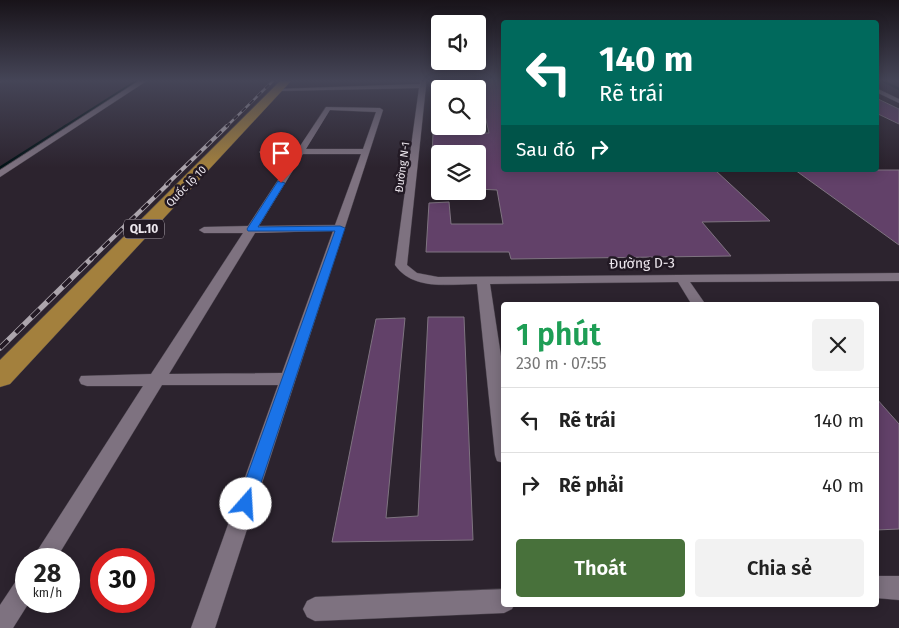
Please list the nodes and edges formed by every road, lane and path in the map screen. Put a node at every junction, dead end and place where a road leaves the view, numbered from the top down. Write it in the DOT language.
graph roads {
  1 [pos="100,109"];
  2 [pos="259,109"];
  3 [pos="327,109"];
  4 [pos="378,109"];
  5 [pos="420,109"];
  6 [pos="367,151"];
  7 [pos="263,152"];
  8 [pos="301,152"];
  9 [pos="0,174"];
  10 [pos="340,228"];
  11 [pos="252,229"];
  12 [pos="204,230"];
  13 [pos="402,256"];
  14 [pos="899,277"];
  15 [pos="682,278"];
  16 [pos="483,280"];
  17 [pos="697,302"];
  18 [pos="0,377"];
  19 [pos="288,379"];
  20 [pos="86,380"];
  21 [pos="156,381"];
  22 [pos="501,392"];
  23 [pos="50,548"];
  24 [pos="501,601"];
  25 [pos="15,603"];
  26 [pos="315,609"];
  27 [pos="0,627"];
  28 [pos="203,628"];
  1 -- 9 [label="street"];
  2 -- 18 [label="highway, Quốc lộ 10 / QL.10"];
  3 -- 8 [label="street"];
  4 -- 6 [label="street"];
  5 -- 13 [label="street, Đường N-1"];
  6 -- 8 [label="street"];
  6 -- 10 [label="street"];
  7 -- 8 [label="street"];
  8 -- 11 [label="street"];
  10 -- 11 [label="street"];
  10 -- 19 [label="street"];
  11 -- 12 [label="street"];
  11 -- 21 [label="street"];
  13 -- 16 [label="street, Đường D-3"];
  14 -- 15 [label="street, Đường D-3"];
  15 -- 16 [label="street, Đường D-3"];
  15 -- 17 [label="street"];
  16 -- 22 [label="street"];
  19 -- 21 [label="street"];
  19 -- 28 [label="street"];
  20 -- 21 [label="street"];
  21 -- 23 [label="street"];
  24 -- 26 [label="street"];
  25 -- 27 [label="street"];
}
